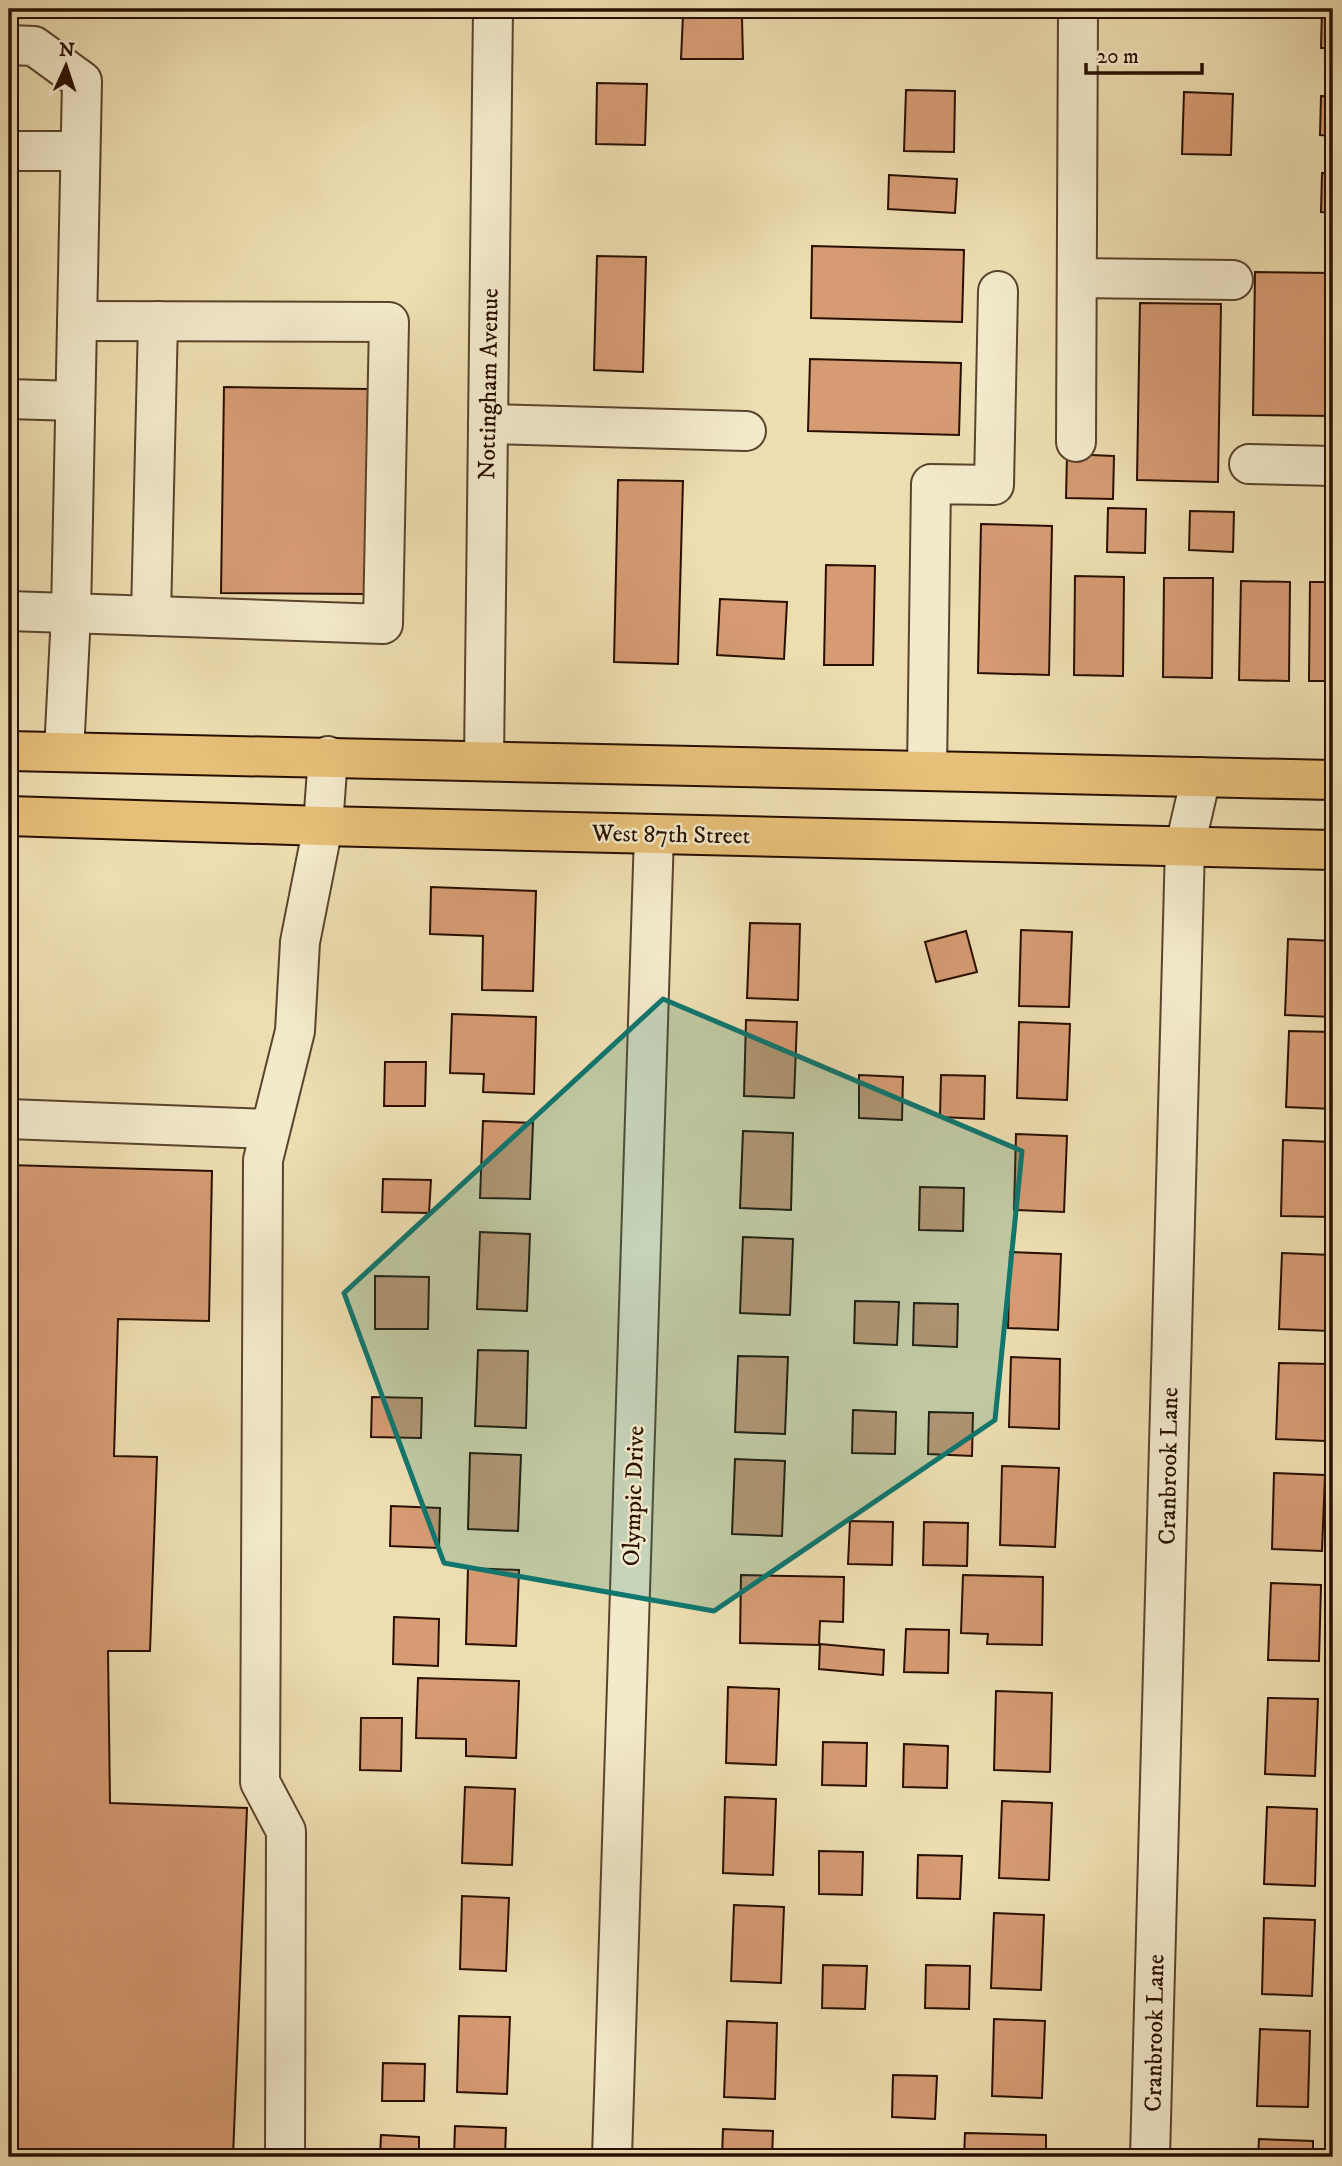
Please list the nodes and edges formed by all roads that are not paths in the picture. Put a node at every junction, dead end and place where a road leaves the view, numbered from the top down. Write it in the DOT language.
graph roads {
  1 [pos="493,9"];
  2 [pos="1078,9"];
  3 [pos="9,45"];
  4 [pos="9,151"];
  5 [pos="80,151"];
  6 [pos="1077,278"];
  7 [pos="1233,280"];
  8 [pos="998,291"];
  9 [pos="77,321"];
  10 [pos="158,321"];
  11 [pos="9,399"];
  12 [pos="75,401"];
  13 [pos="488,424"];
  14 [pos="746,431"];
  15 [pos="1076,442"];
  16 [pos="1249,464"];
  17 [pos="1333,466"];
  18 [pos="9,611"];
  19 [pos="71,614"];
  20 [pos="151,616"];
  21 [pos="9,751"];
  22 [pos="64,752"];
  23 [pos="328,756"];
  24 [pos="484,760"];
  25 [pos="928,771"];
  26 [pos="1201,777"];
  27 [pos="1333,780"];
  28 [pos="9,816"];
  29 [pos="323,826"];
  30 [pos="654,834"];
  31 [pos="1185,846"];
  32 [pos="1333,850"];
  33 [pos="9,1119"];
  34 [pos="270,1129"];
  35 [pos="285,2157"];
  36 [pos="612,2157"];
  37 [pos="1150,2157"];
  1 -- 13 [label="street, Nottingham Avenue"];
  2 -- 6 [label="street"];
  3 -- 5 [label="street"];
  4 -- 5 [label="street"];
  5 -- 9 [label="street"];
  6 -- 7 [label="street"];
  6 -- 15 [label="street"];
  8 -- 25 [label="street"];
  9 -- 10 [label="street"];
  9 -- 12 [label="street"];
  10 -- 20 [label="street"];
  10 -- 20 [label="street"];
  11 -- 12 [label="street"];
  12 -- 19 [label="street"];
  13 -- 14 [label="street"];
  13 -- 24 [label="street, Nottingham Avenue"];
  16 -- 17 [label="street"];
  18 -- 19 [label="street"];
  19 -- 20 [label="street"];
  19 -- 22 [label="street"];
  21 -- 22 [label="main road"];
  22 -- 23 [label="main road"];
  23 -- 24 [label="main road"];
  23 -- 29 [label="street"];
  24 -- 25 [label="main road"];
  25 -- 26 [label="main road"];
  26 -- 27 [label="main road"];
  26 -- 31 [label="street, Cranbrook Lane"];
  28 -- 29 [label="main road, West 87th Street"];
  29 -- 30 [label="main road, West 87th Street"];
  29 -- 34 [label="street"];
  30 -- 31 [label="main road, West 87th Street"];
  30 -- 36 [label="street, Olympic Drive"];
  31 -- 32 [label="main road, West 87th Street"];
  31 -- 37 [label="street, Cranbrook Lane"];
  33 -- 34 [label="street"];
  34 -- 35 [label="street"];
}
